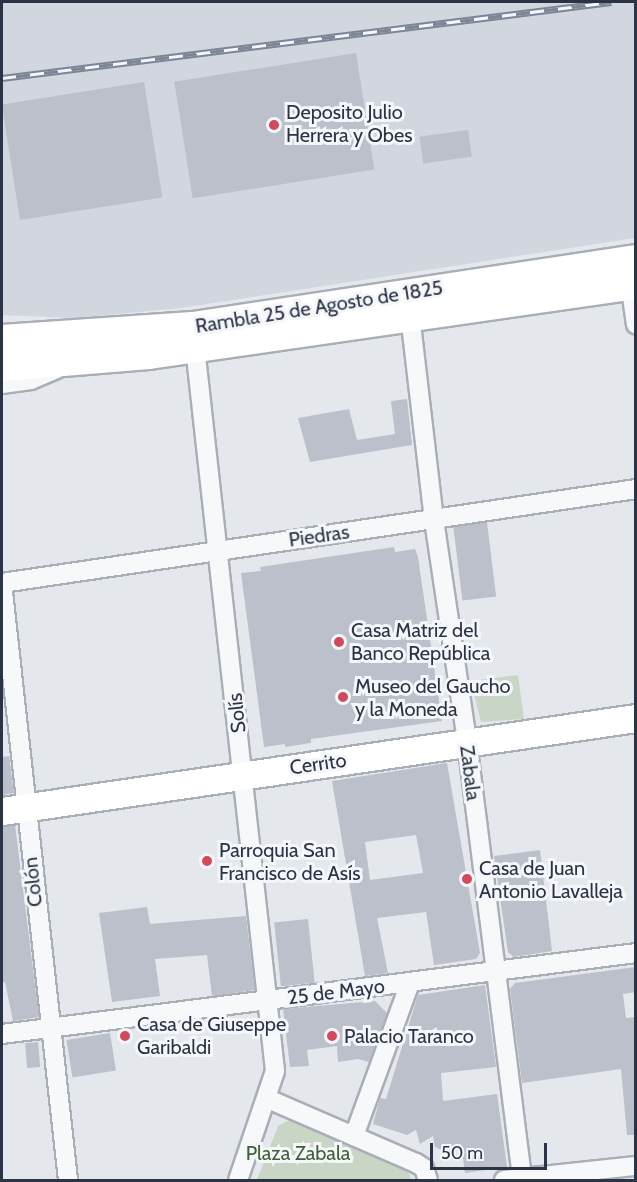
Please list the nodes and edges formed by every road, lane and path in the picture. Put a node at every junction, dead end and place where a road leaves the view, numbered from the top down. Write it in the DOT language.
graph roads {
  1 [pos="633,275"];
  2 [pos="409,306"];
  3 [pos="636,326"];
  4 [pos="194,337"];
  5 [pos="2,340"];
  6 [pos="77,359"];
  7 [pos="2,366"];
  8 [pos="2,384"];
  9 [pos="636,489"];
  10 [pos="434,520"];
  11 [pos="219,550"];
  12 [pos="2,583"];
  13 [pos="636,718"];
  14 [pos="467,742"];
  15 [pos="243,775"];
  16 [pos="14,809"];
  17 [pos="636,953"];
  18 [pos="496,971"];
  19 [pos="410,983"];
  20 [pos="268,1001"];
  21 [pos="51,1027"];
  22 [pos="2,1034"];
  23 [pos="268,1098"];
  24 [pos="354,1136"];
  25 [pos="636,1166"];
  26 [pos="68,1180"];
  27 [pos="238,1180"];
  28 [pos="428,1180"];
  29 [pos="516,1180"];
  1 -- 2 [label="main road, Rambla 25 de Agosto de 1825"];
  1 -- 3 [label="street"];
  2 -- 4 [label="main road, Rambla 25 de Agosto de 1825"];
  2 -- 10 [label="street, Zabala"];
  4 -- 5 [label="main road, Rambla 25 de Agosto de 1825"];
  4 -- 6 [label="main road, Rambla 25 de Agosto de 1825"];
  4 -- 11 [label="street, Solís"];
  6 -- 7 [label="main road, Rambla 25 de Agosto de 1825"];
  6 -- 8 [label="street, Rambla 25 de Agosto de 1825"];
  9 -- 10 [label="street, Piedras"];
  10 -- 11 [label="street, Piedras"];
  10 -- 14 [label="street, Zabala"];
  11 -- 12 [label="street, Piedras"];
  11 -- 15 [label="street, Solís"];
  12 -- 16 [label="street, Colón"];
  13 -- 14 [label="street, Cerrito"];
  14 -- 15 [label="street, Cerrito"];
  14 -- 18 [label="street, Zabala"];
  15 -- 16 [label="street, Cerrito"];
  15 -- 20 [label="street, Solís"];
  16 -- 21 [label="street, Colón"];
  17 -- 18 [label="street, 25 de Mayo"];
  18 -- 19 [label="street, 25 de Mayo"];
  18 -- 29 [label="street, Zabala"];
  19 -- 20 [label="street, 25 de Mayo"];
  19 -- 24 [label="street"];
  20 -- 21 [label="street, 25 de Mayo"];
  20 -- 23 [label="street, Solís"];
  21 -- 22 [label="street, 25 de Mayo"];
  21 -- 26 [label="street, Colón"];
  23 -- 24 [label="street"];
  23 -- 27 [label="street, Solís"];
  24 -- 28 [label="street"];
  25 -- 29 [label="street"];
}
